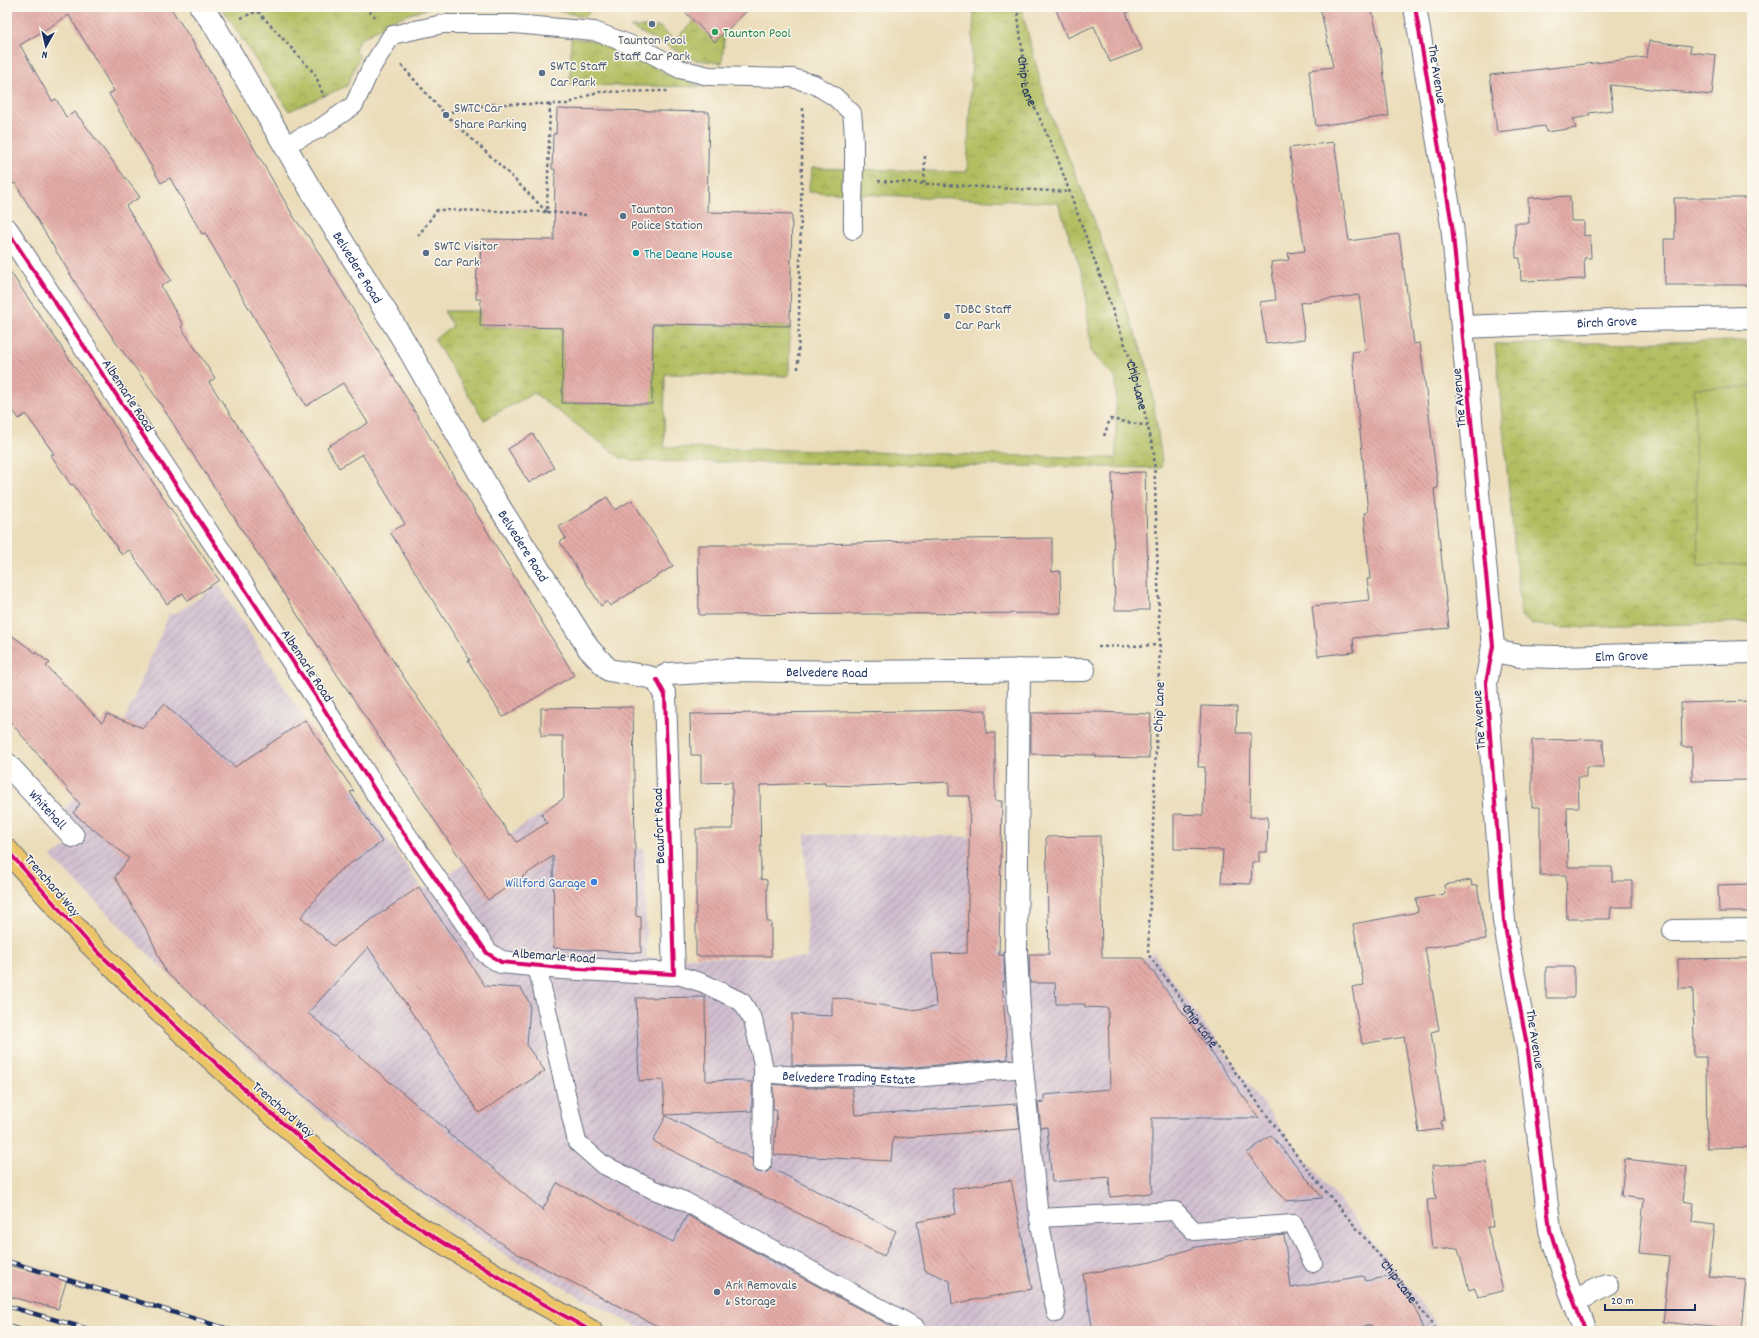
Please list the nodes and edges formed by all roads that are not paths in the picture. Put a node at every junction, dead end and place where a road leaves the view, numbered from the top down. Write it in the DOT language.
graph roads {
  1 [pos="201,7"];
  2 [pos="1415,7"];
  3 [pos="284,144"];
  4 [pos="7,230"];
  5 [pos="853,230"];
  6 [pos="1752,318"];
  7 [pos="1463,327"];
  8 [pos="1493,646"];
  9 [pos="1752,652"];
  10 [pos="1019,670"];
  11 [pos="1084,670"];
  12 [pos="657,680"];
  13 [pos="7,764"];
  14 [pos="73,836"];
  15 [pos="7,850"];
  16 [pos="1752,930"];
  17 [pos="1674,931"];
  18 [pos="537,966"];
  19 [pos="674,974"];
  20 [pos="1019,1009"];
  21 [pos="1024,1068"];
  22 [pos="763,1073"];
  23 [pos="762,1163"];
  24 [pos="1039,1218"];
  25 [pos="1313,1263"];
  26 [pos="1607,1285"];
  27 [pos="1574,1301"];
  28 [pos="1056,1314"];
  29 [pos="591,1331"];
  30 [pos="916,1331"];
  31 [pos="1585,1331"];
  1 -- 3 [label="street, Belvedere Road"];
  2 -- 7 [label="street, The Avenue"];
  3 -- 5 [label="lane"];
  3 -- 12 [label="street, Belvedere Road"];
  4 -- 18 [label="street, Albemarle Road"];
  6 -- 7 [label="street, Birch Grove"];
  7 -- 8 [label="street, The Avenue"];
  8 -- 9 [label="street, Elm Grove"];
  8 -- 27 [label="street, The Avenue"];
  10 -- 11 [label="street, Belvedere Road"];
  10 -- 12 [label="street, Belvedere Road"];
  10 -- 20 [label="street"];
  12 -- 19 [label="street, Beaufort Road"];
  13 -- 14 [label="street, Whitehall"];
  15 -- 29 [label="main road, Trenchard Way"];
  16 -- 17 [label="street"];
  18 -- 19 [label="street, Albemarle Road"];
  18 -- 30 [label="lane"];
  19 -- 22 [label="lane, Belvedere Trading Estate"];
  20 -- 21 [label="lane"];
  21 -- 22 [label="lane, Belvedere Trading Estate"];
  21 -- 24 [label="lane"];
  22 -- 23 [label="lane"];
  24 -- 25 [label="lane"];
  24 -- 28 [label="lane"];
  26 -- 27 [label="street"];
  27 -- 31 [label="street, The Avenue"];
}
